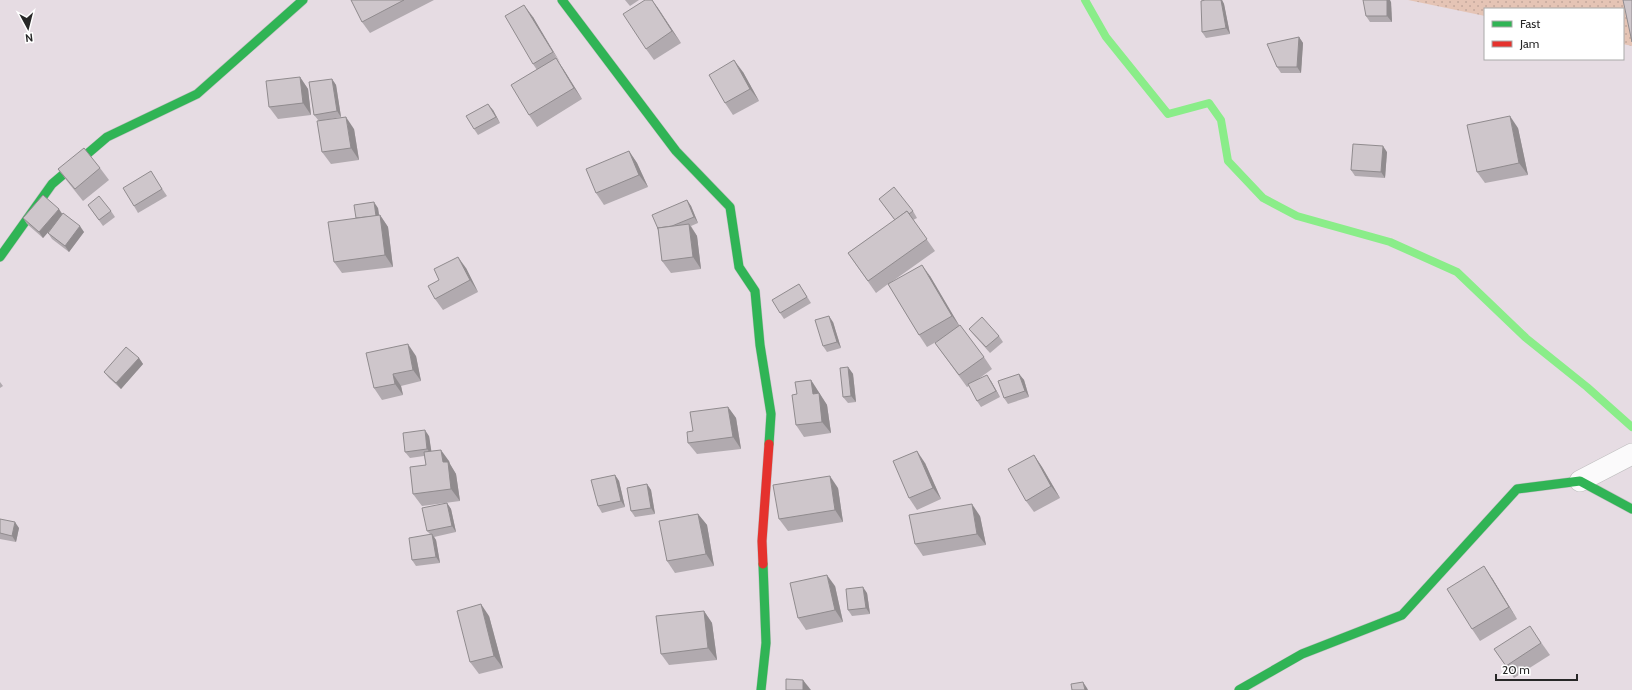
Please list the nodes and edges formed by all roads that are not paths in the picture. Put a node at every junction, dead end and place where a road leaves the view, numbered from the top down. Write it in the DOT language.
graph roads {
  1 [pos="303,0"];
  2 [pos="562,0"];
  3 [pos="0,257"];
  4 [pos="1632,454"];
  5 [pos="1580,481"];
  6 [pos="1632,509"];
  7 [pos="761,690"];
  8 [pos="1239,690"];
  1 -- 3 [label="street"];
  2 -- 7 [label="street"];
  4 -- 5 [label="street"];
  5 -- 6 [label="street"];
  5 -- 8 [label="street"];
}
